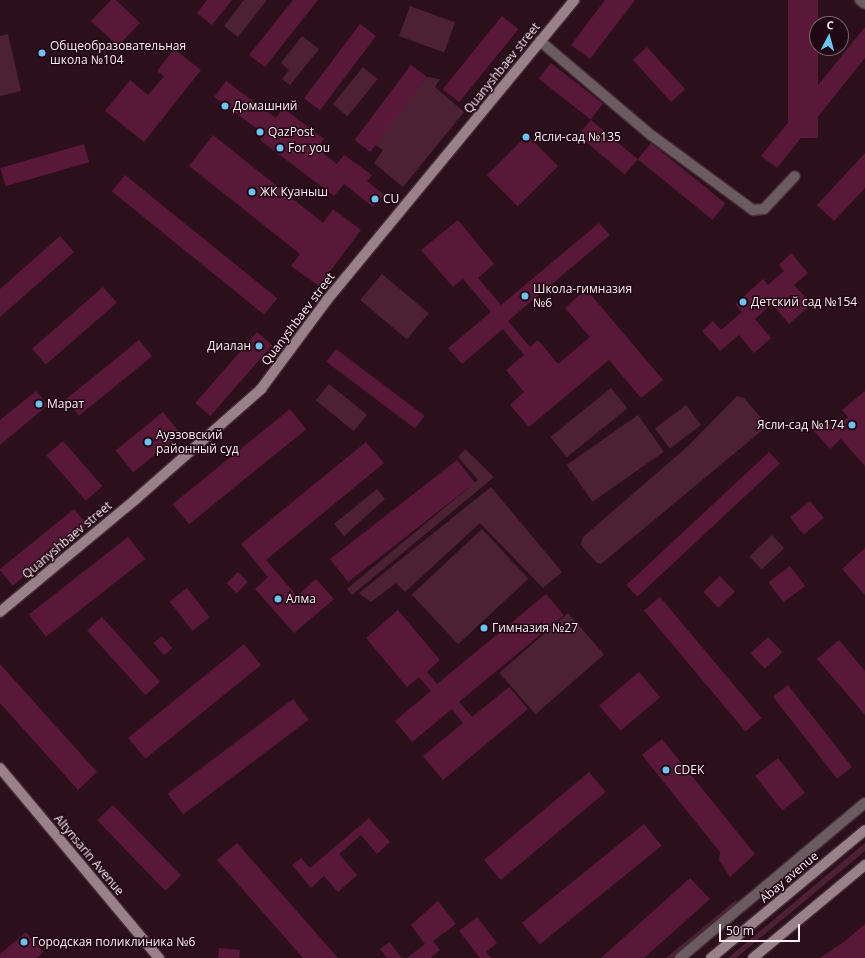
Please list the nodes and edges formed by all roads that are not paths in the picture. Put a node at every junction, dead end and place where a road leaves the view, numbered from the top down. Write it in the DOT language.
graph roads {
  1 [pos="574,0"];
  2 [pos="860,0"];
  3 [pos="865,4"];
  4 [pos="540,41"];
  5 [pos="794,176"];
  6 [pos="0,612"];
  7 [pos="0,768"];
  8 [pos="865,803"];
  9 [pos="865,830"];
  10 [pos="865,865"];
  11 [pos="159,958"];
  12 [pos="680,958"];
  13 [pos="711,958"];
  14 [pos="753,958"];
  1 -- 4 [label="street, Quanyshbaev street"];
  2 -- 3 [label="street"];
  4 -- 5 [label="street"];
  4 -- 6 [label="street, Quanyshbaev street"];
  7 -- 11 [label="street, Altynsarin Avenue"];
  8 -- 12 [label="street"];
  9 -- 13 [label="street, Abay avenue"];
  10 -- 14 [label="street"];
}
